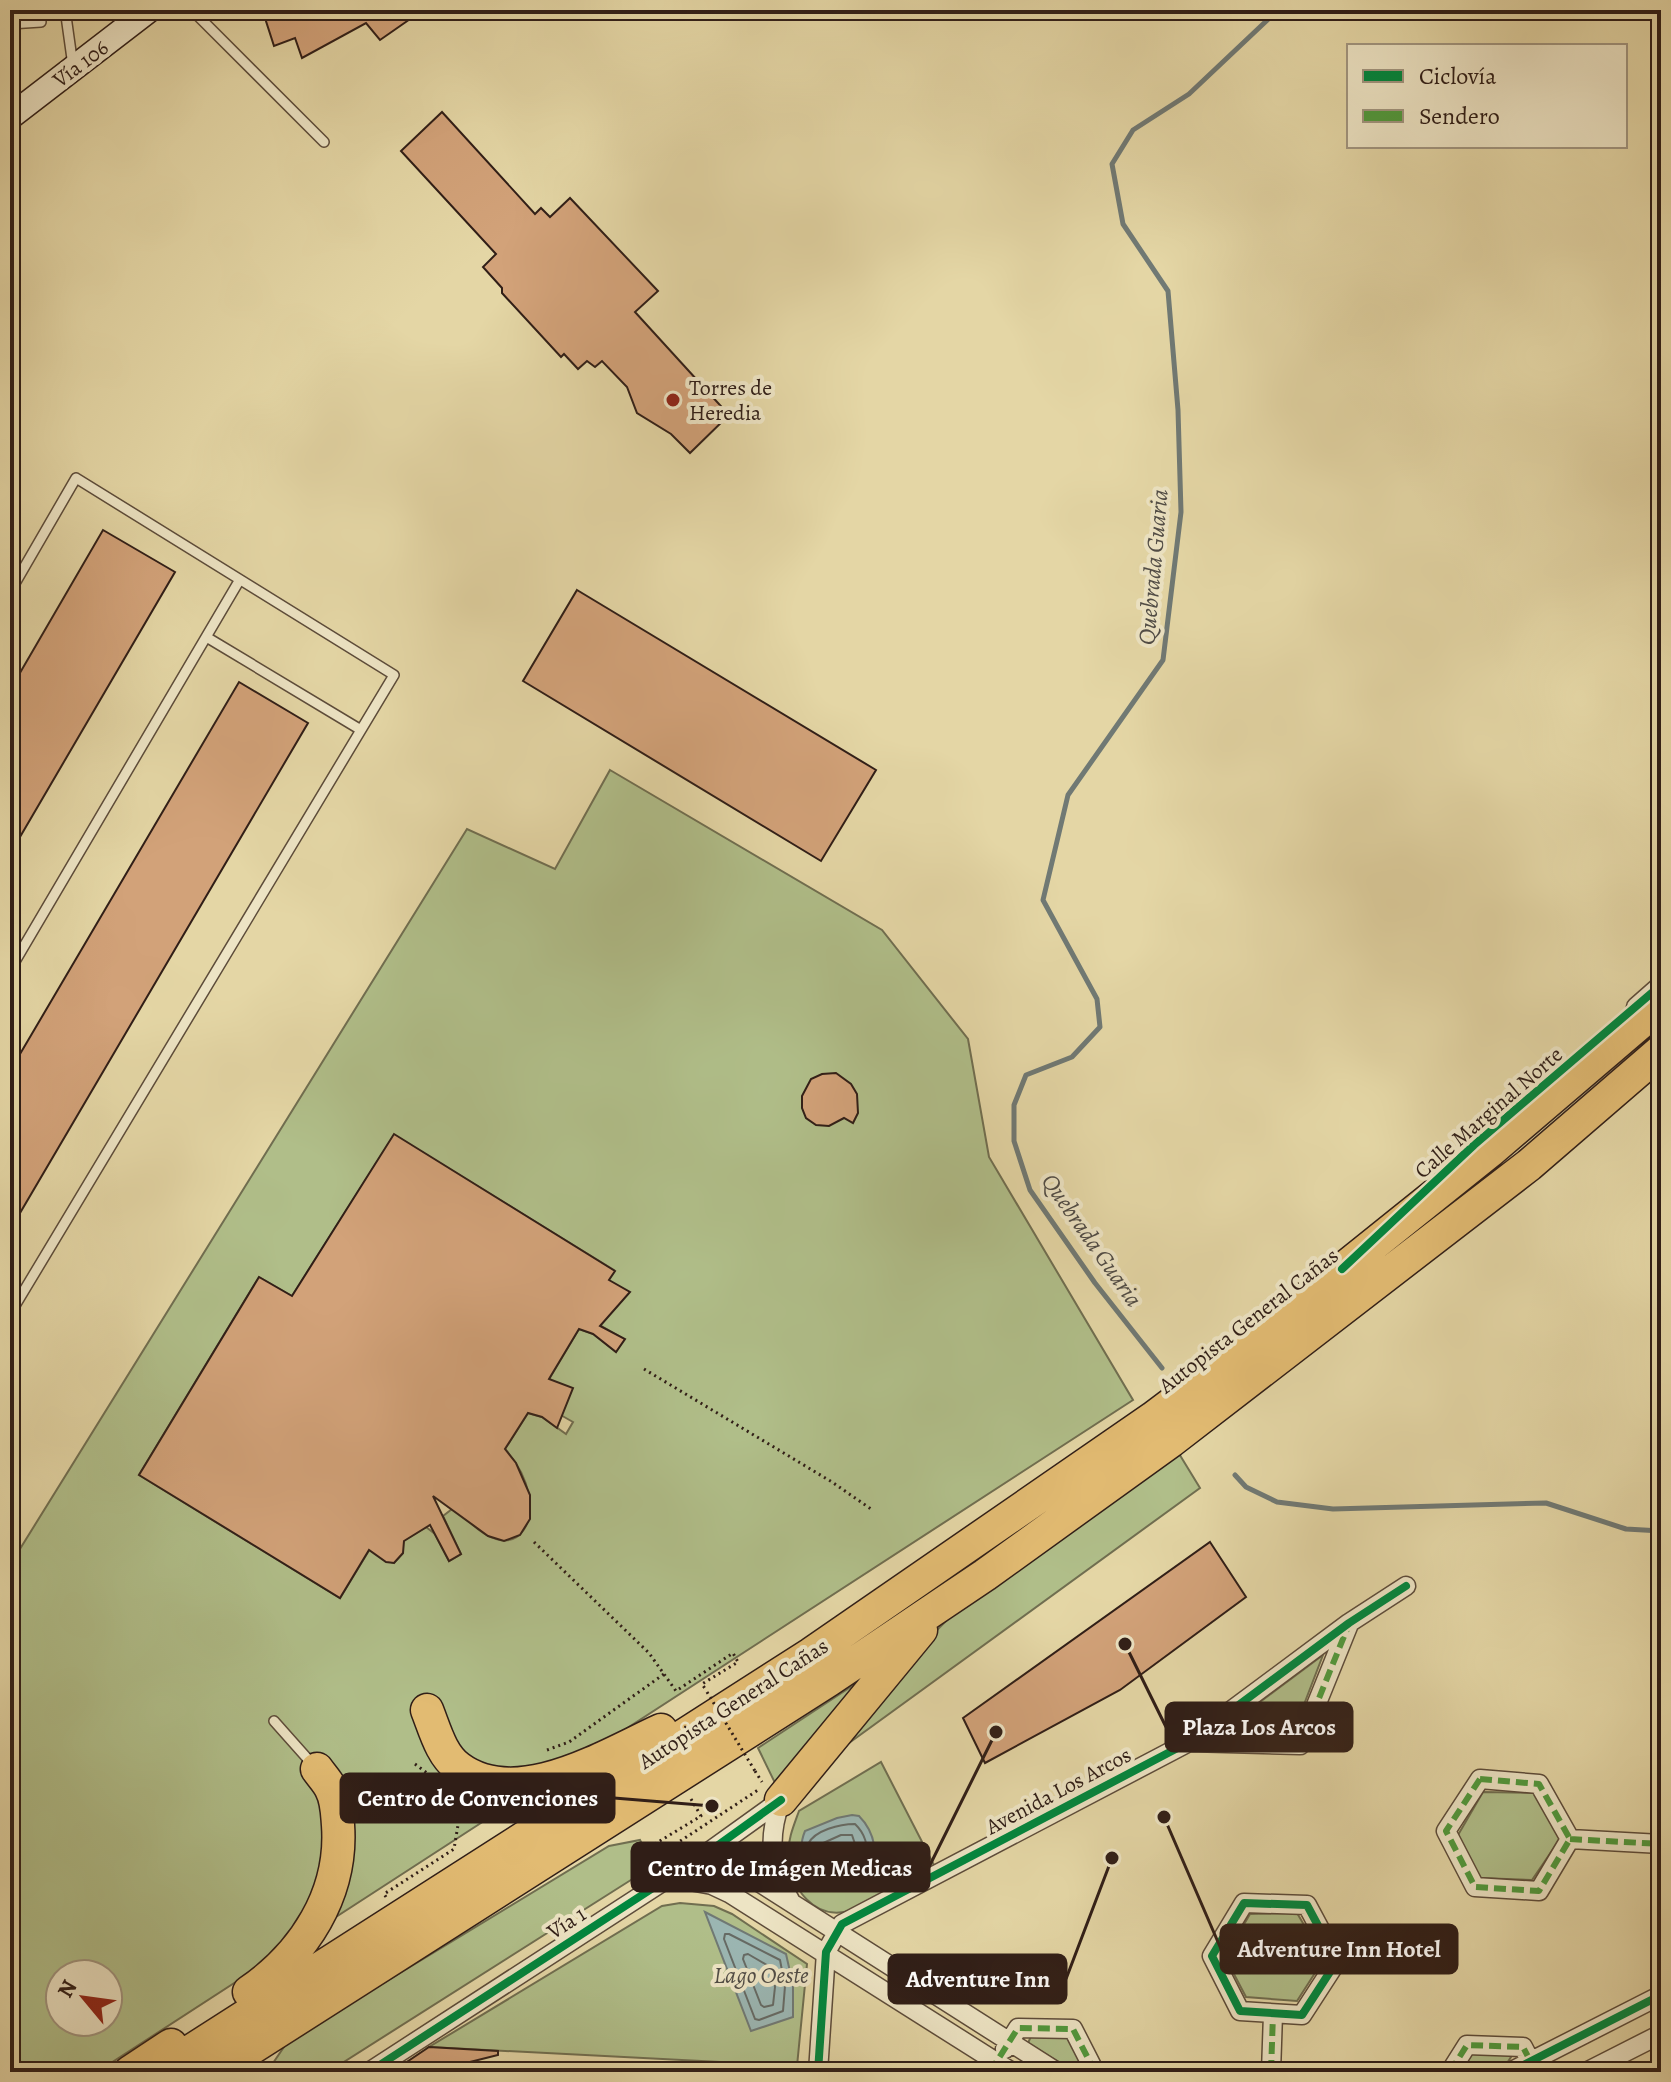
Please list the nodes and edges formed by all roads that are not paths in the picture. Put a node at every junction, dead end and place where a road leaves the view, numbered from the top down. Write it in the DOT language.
graph roads {
  1 [pos="74,10"];
  2 [pos="149,10"];
  3 [pos="192,10"];
  4 [pos="41,22"];
  5 [pos="10,24"];
  6 [pos="73,68"];
  7 [pos="12,114"];
  8 [pos="324,142"];
  9 [pos="239,581"];
  10 [pos="10,592"];
  11 [pos="208,638"];
  12 [pos="361,730"];
  13 [pos="10,970"];
  14 [pos="1661,985"];
  15 [pos="1661,1005"];
  16 [pos="1661,1051"];
  17 [pos="1342,1269"];
  18 [pos="10,1314"];
  19 [pos="1153,1418"];
  20 [pos="1406,1586"];
  21 [pos="943,1605"];
  22 [pos="1349,1623"];
  23 [pos="427,1710"];
  24 [pos="274,1721"];
  25 [pos="1189,1742"];
  26 [pos="317,1769"];
  27 [pos="781,1800"];
  28 [pos="1570,1839"];
  29 [pos="1661,1844"];
  30 [pos="710,1851"];
  31 [pos="668,1877"];
  32 [pos="793,1905"];
  33 [pos="836,1933"];
  34 [pos="826,1952"];
  35 [pos="1661,1995"];
  36 [pos="1273,2014"];
  37 [pos="290,2023"];
  38 [pos="1661,2034"];
  39 [pos="1009,2042"];
  40 [pos="1533,2067"];
  41 [pos="1000,2069"];
  42 [pos="256,2071"];
  43 [pos="130,2072"];
  44 [pos="158,2072"];
  45 [pos="214,2072"];
  46 [pos="369,2072"];
  47 [pos="818,2072"];
  48 [pos="1057,2072"];
  49 [pos="1095,2072"];
  50 [pos="1271,2072"];
  51 [pos="1450,2072"];
  52 [pos="1510,2072"];
  53 [pos="1586,2072"];
  1 -- 6 [label="lane"];
  2 -- 6 [label="main road, Vía 106"];
  3 -- 8 [label="lane"];
  4 -- 5 [label="lane"];
  6 -- 7 [label="main road, Vía 106"];
  9 -- 10 [label="lane"];
  9 -- 11 [label="lane"];
  9 -- 12 [label="lane"];
  11 -- 12 [label="lane"];
  11 -- 13 [label="lane"];
  12 -- 18 [label="lane"];
  14 -- 17 [label="street, Calle Marginal Norte"];
  15 -- 17 [label="highway, Autopista General Cañas"];
  16 -- 21 [label="highway, Autopista General Cañas"];
  17 -- 19 [label="highway, Autopista General Cañas"];
  19 -- 23 [label="highway"];
  19 -- 44 [label="highway, Autopista General Cañas"];
  20 -- 22 [label="street, Avenida Los Arcos"];
  21 -- 27 [label="highway"];
  21 -- 37 [label="highway, Autopista General Cañas"];
  22 -- 25 [label="street, Avenida Los Arcos"];
  22 -- 25 [label="street, Avenida Los Arcos"];
  24 -- 26 [label="lane"];
  25 -- 33 [label="street, Avenida Los Arcos"];
  26 -- 43 [label="highway"];
  27 -- 30 [label="street, Vía 1"];
  27 -- 32 [label="street"];
  28 -- 28 [label="street"];
  28 -- 29 [label="street"];
  30 -- 31 [label="street, Vía 1"];
  30 -- 32 [label="street"];
  31 -- 34 [label="street"];
  31 -- 46 [label="street, Vía 1"];
  32 -- 33 [label="street"];
  33 -- 34 [label="street, Avenida Los Arcos"];
  33 -- 39 [label="street"];
  34 -- 41 [label="street"];
  34 -- 47 [label="street, Avenida Los Arcos"];
  35 -- 40 [label="street"];
  36 -- 36 [label="street"];
  36 -- 50 [label="street"];
  37 -- 42 [label="highway"];
  37 -- 45 [label="highway, Autopista General Cañas"];
  38 -- 53 [label="street"];
  39 -- 41 [label="street"];
  39 -- 48 [label="street"];
  39 -- 49 [label="street"];
  40 -- 51 [label="street"];
  40 -- 52 [label="street"];
}
